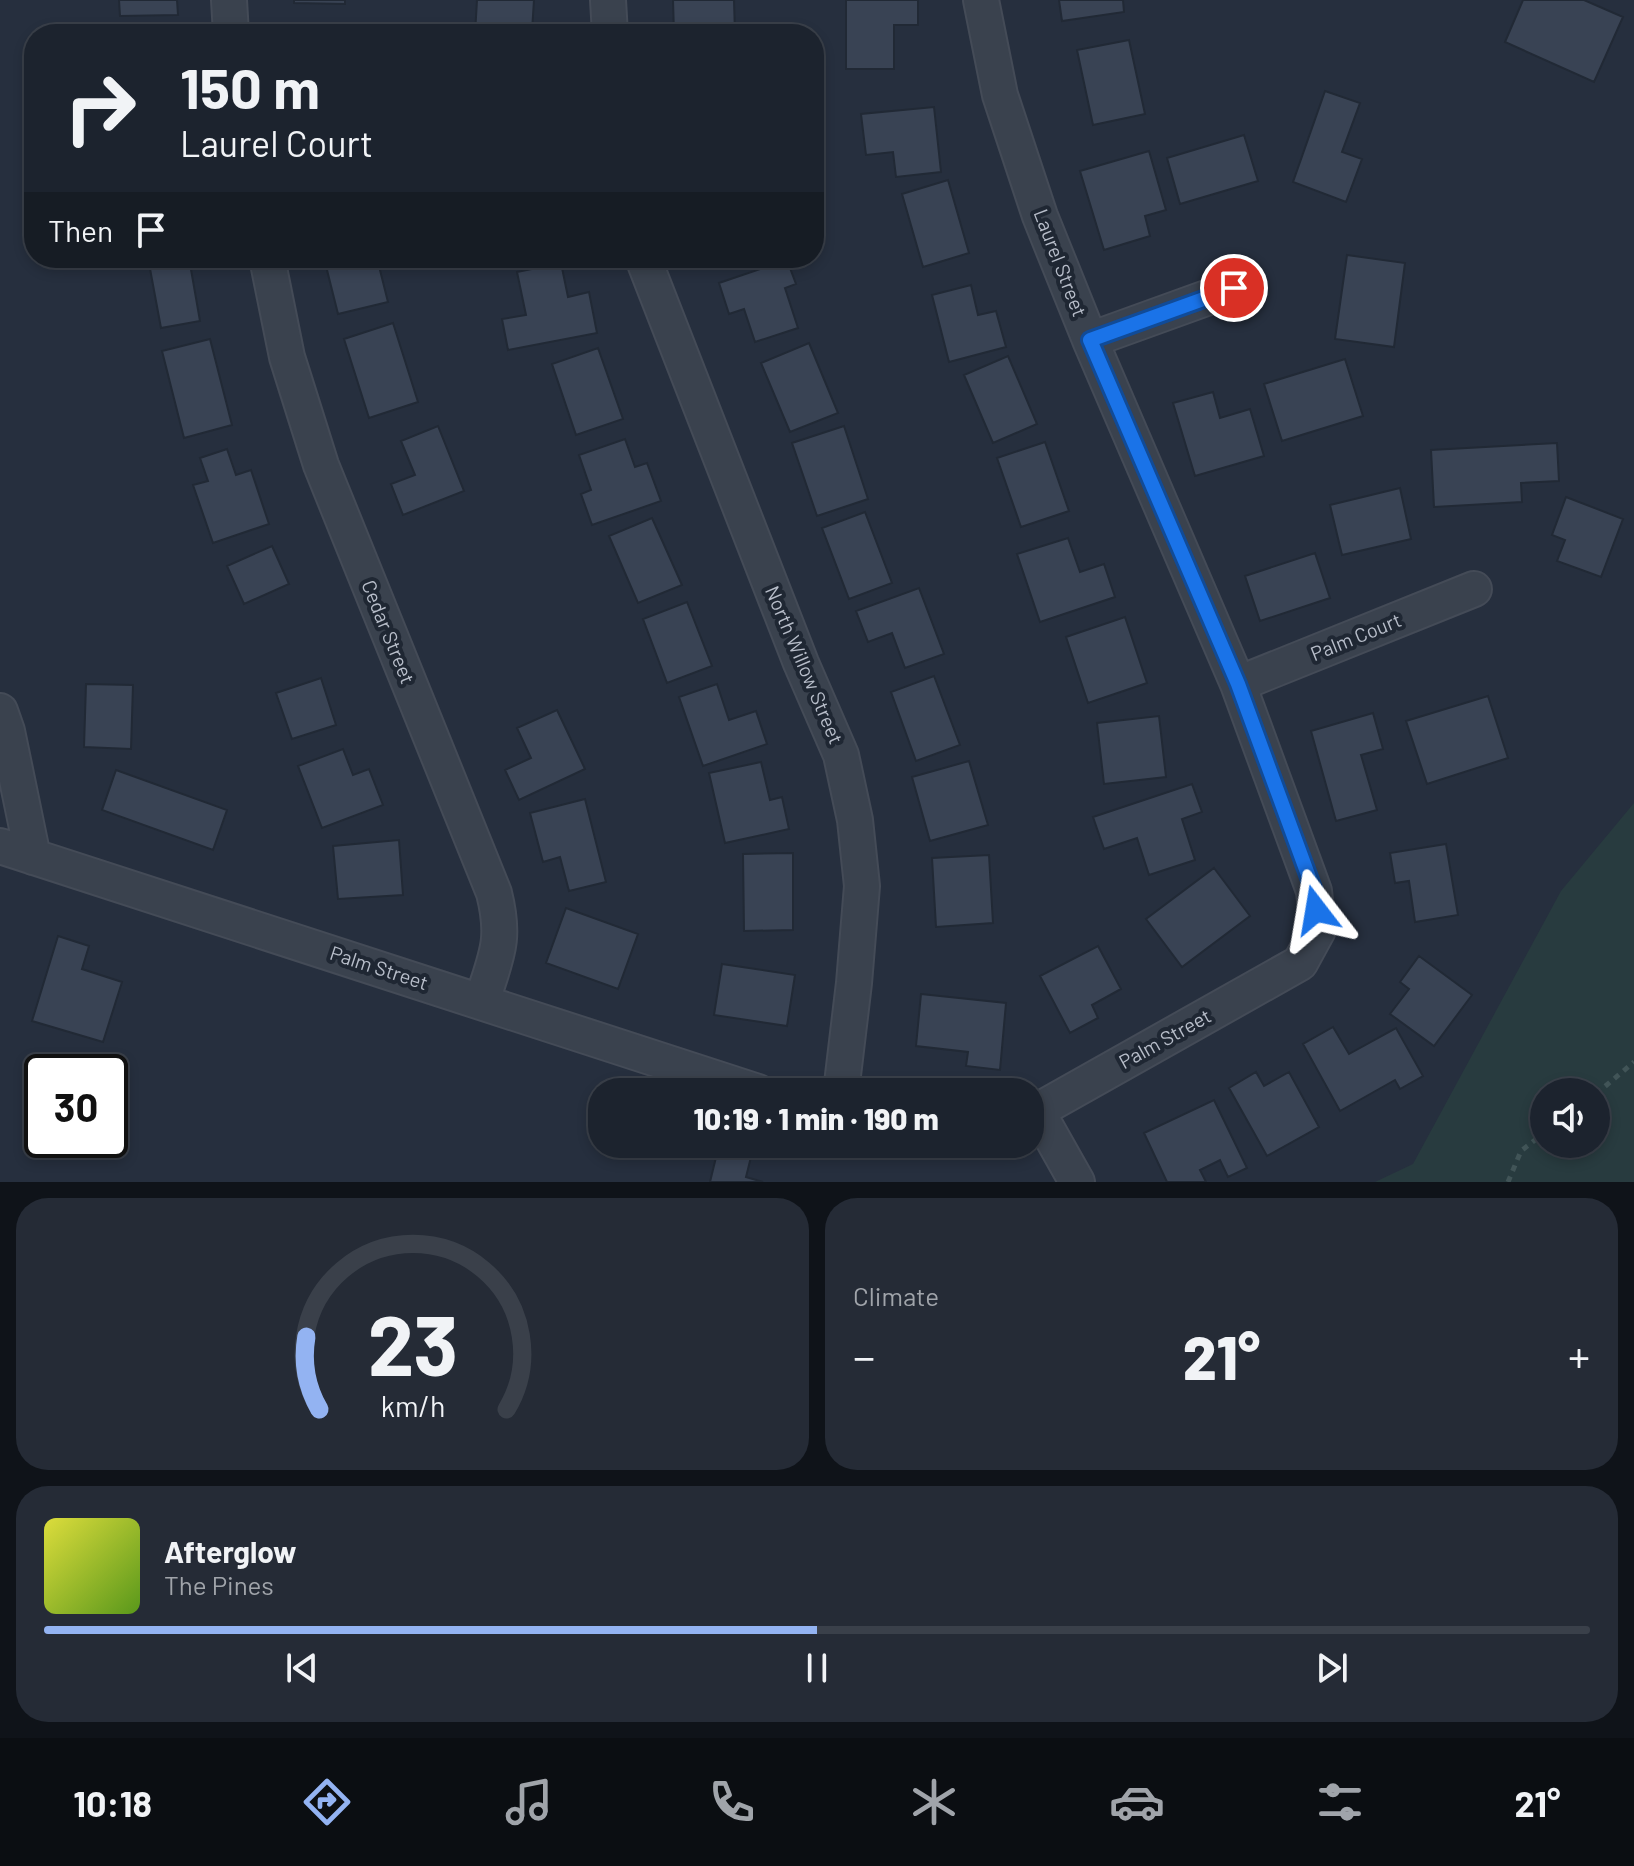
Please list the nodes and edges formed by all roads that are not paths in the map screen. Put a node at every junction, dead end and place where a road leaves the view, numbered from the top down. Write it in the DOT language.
graph roads {
  1 [pos="229,0"];
  2 [pos="608,0"];
  3 [pos="981,0"];
  4 [pos="230,24"];
  5 [pos="609,24"];
  6 [pos="269,268"];
  7 [pos="647,268"];
  8 [pos="1234,288"];
  9 [pos="1090,340"];
  10 [pos="1474,589"];
  11 [pos="1238,684"];
  12 [pos="0,711"];
  13 [pos="0,846"];
  14 [pos="33,857"];
  15 [pos="1300,963"];
  16 [pos="482,1001"];
  17 [pos="716,1078"];
  18 [pos="843,1078"];
  19 [pos="1044,1107"];
  20 [pos="1044,1129"];
  21 [pos="1077,1182"];
  1 -- 4 [label="street"];
  2 -- 5 [label="street"];
  3 -- 9 [label="street, Laurel Street"];
  6 -- 16 [label="street, Cedar Street"];
  7 -- 18 [label="street, North Willow Street"];
  8 -- 9 [label="street"];
  9 -- 11 [label="street, Laurel Street"];
  10 -- 11 [label="street, Palm Court"];
  11 -- 15 [label="street, Laurel Street"];
  12 -- 14 [label="street"];
  13 -- 14 [label="street, Palm Street"];
  14 -- 16 [label="street, Palm Street"];
  15 -- 19 [label="street, Palm Street"];
  16 -- 17 [label="street, Palm Street"];
  20 -- 21 [label="street"];
}
